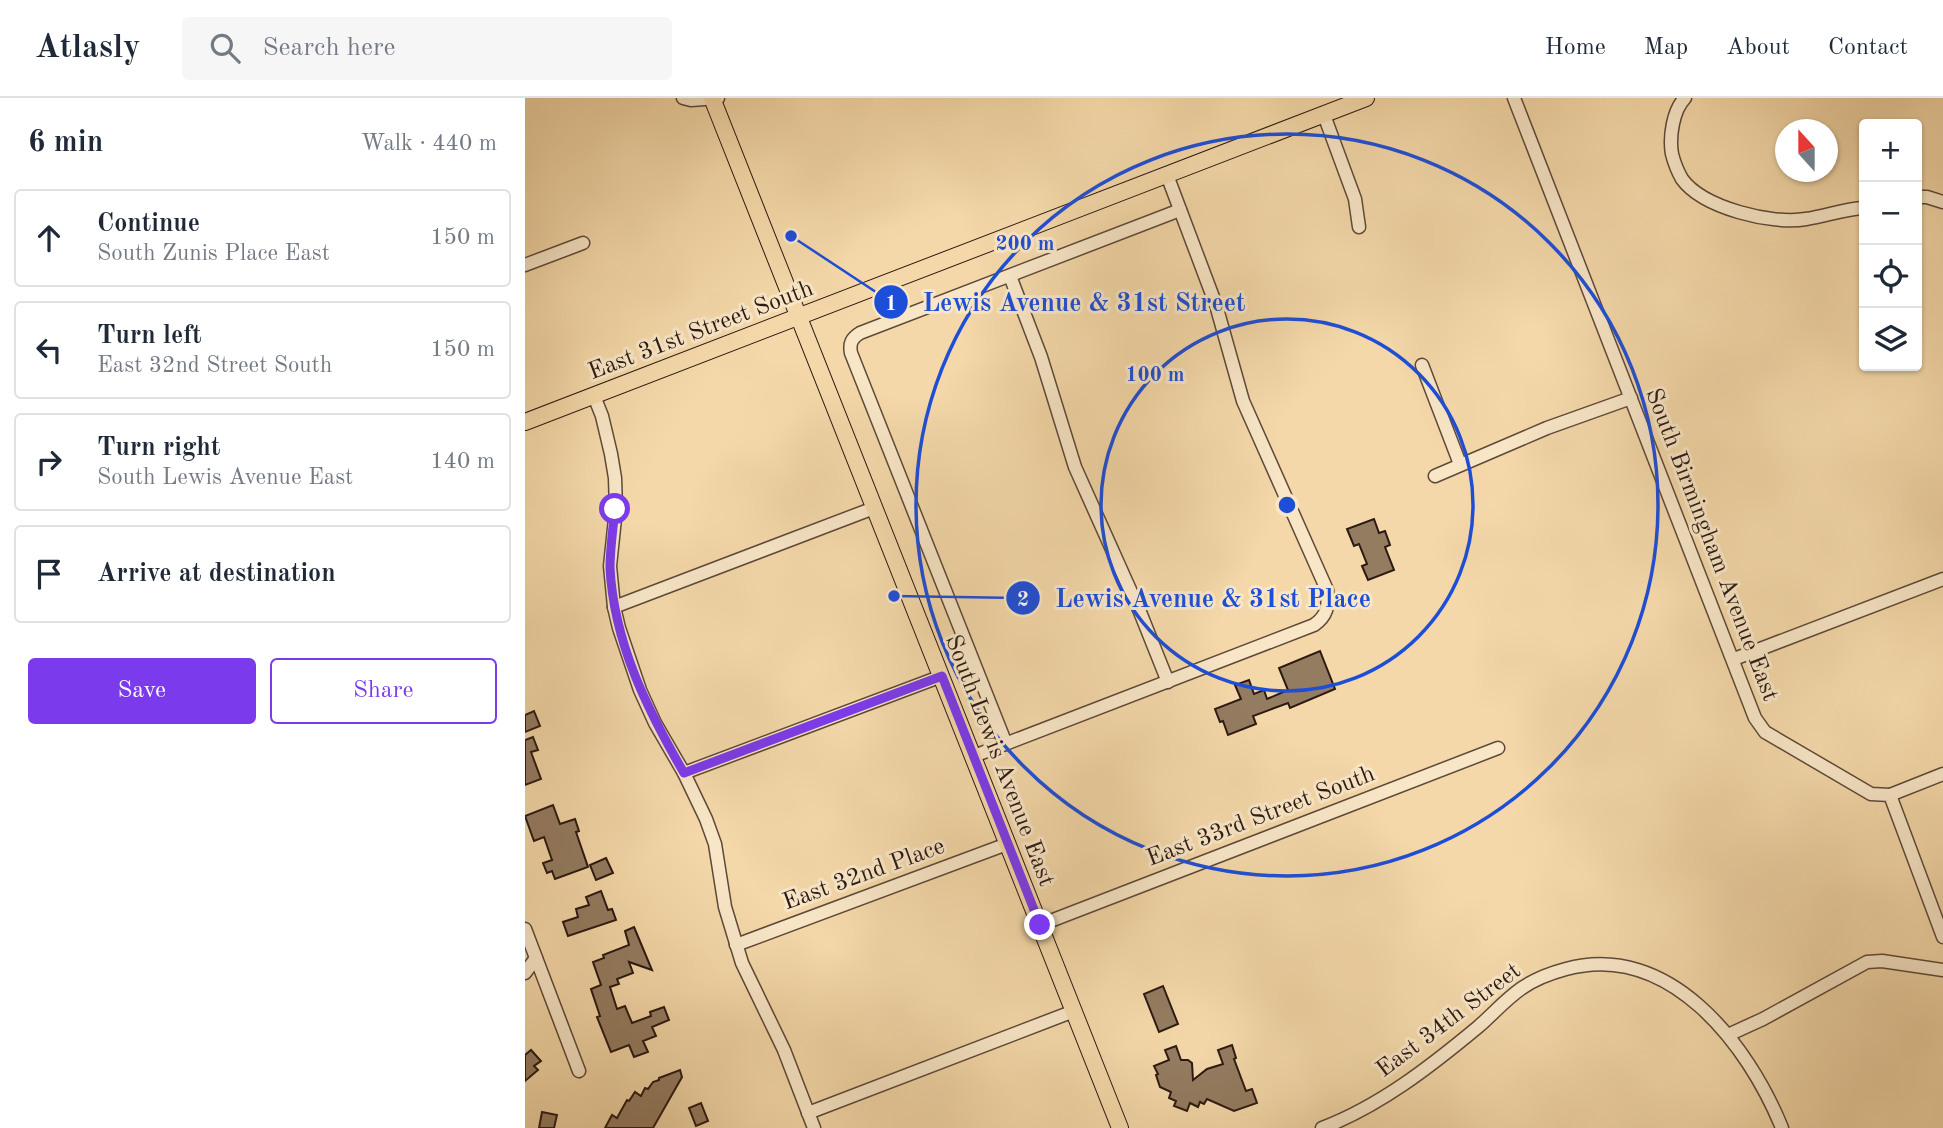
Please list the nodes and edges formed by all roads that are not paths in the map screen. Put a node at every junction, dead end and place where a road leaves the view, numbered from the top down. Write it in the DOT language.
graph roads {
  1 [pos="683,98"];
  2 [pos="1366,98"];
  3 [pos="1514,98"];
  4 [pos="1685,98"];
  5 [pos="714,99"];
  6 [pos="1324,114"];
  7 [pos="1167,175"];
  8 [pos="1922,197"];
  9 [pos="1943,202"];
  10 [pos="1859,209"];
  11 [pos="1180,210"];
  12 [pos="1359,227"];
  13 [pos="583,243"];
  14 [pos="525,265"];
  15 [pos="1010,276"];
  16 [pos="800,317"];
  17 [pos="1422,366"];
  18 [pos="594,396"];
  19 [pos="1631,398"];
  20 [pos="525,422"];
  21 [pos="1460,464"];
  22 [pos="1435,476"];
  23 [pos="874,508"];
  24 [pos="1943,579"];
  25 [pos="614,607"];
  26 [pos="1734,659"];
  27 [pos="942,676"];
  28 [pos="1168,682"];
  29 [pos="1006,744"];
  30 [pos="1498,748"];
  31 [pos="974,756"];
  32 [pos="684,773"];
  33 [pos="1943,775"];
  34 [pos="1890,795"];
  35 [pos="1007,844"];
  36 [pos="1040,925"];
  37 [pos="525,929"];
  38 [pos="1943,937"];
  39 [pos="736,945"];
  40 [pos="536,958"];
  41 [pos="1943,971"];
  42 [pos="525,973"];
  43 [pos="1074,1011"];
  44 [pos="1728,1035"];
  45 [pos="579,1071"];
  46 [pos="808,1113"];
  47 [pos="814,1128"];
  48 [pos="1120,1128"];
  49 [pos="1322,1128"];
  50 [pos="1782,1128"];
  1 -- 5 [label="street"];
  2 -- 6 [label="main road, East 31st Street South"];
  3 -- 19 [label="street, South Birmingham Avenue East"];
  4 -- 10 [label="street"];
  5 -- 16 [label="main road, South Lewis Avenue East"];
  6 -- 7 [label="main road, East 31st Street South"];
  6 -- 12 [label="street"];
  7 -- 11 [label="street"];
  7 -- 16 [label="main road, East 31st Street South"];
  8 -- 9 [label="street"];
  11 -- 15 [label="street"];
  11 -- 28 [label="street"];
  13 -- 14 [label="street"];
  15 -- 28 [label="street"];
  15 -- 29 [label="street, South Lewis Avenue East"];
  16 -- 18 [label="main road, East 31st Street South"];
  16 -- 23 [label="main road, South Lewis Avenue East"];
  17 -- 21 [label="street"];
  18 -- 20 [label="main road, East 31st Street South"];
  18 -- 25 [label="street"];
  19 -- 21 [label="street"];
  19 -- 26 [label="street, South Birmingham Avenue East"];
  21 -- 22 [label="street"];
  23 -- 25 [label="street"];
  23 -- 27 [label="main road, South Lewis Avenue East"];
  24 -- 26 [label="street"];
  25 -- 32 [label="street"];
  26 -- 34 [label="street, South Birmingham Avenue East"];
  27 -- 31 [label="main road, South Lewis Avenue East"];
  27 -- 32 [label="street"];
  28 -- 29 [label="street"];
  29 -- 31 [label="street"];
  30 -- 36 [label="street, East 33rd Street South"];
  31 -- 35 [label="main road, South Lewis Avenue East"];
  32 -- 39 [label="street"];
  33 -- 34 [label="street"];
  34 -- 38 [label="street"];
  35 -- 36 [label="main road, South Lewis Avenue East"];
  35 -- 39 [label="street, East 32nd Place"];
  36 -- 43 [label="main road, South Lewis Avenue East"];
  37 -- 40 [label="street"];
  39 -- 46 [label="street"];
  40 -- 42 [label="street"];
  40 -- 45 [label="street"];
  41 -- 44 [label="street"];
  43 -- 46 [label="street"];
  43 -- 48 [label="main road, South Lewis Avenue East"];
  44 -- 49 [label="street, East 34th Street"];
  44 -- 50 [label="street, East 34th Street"];
  46 -- 47 [label="street"];
}
